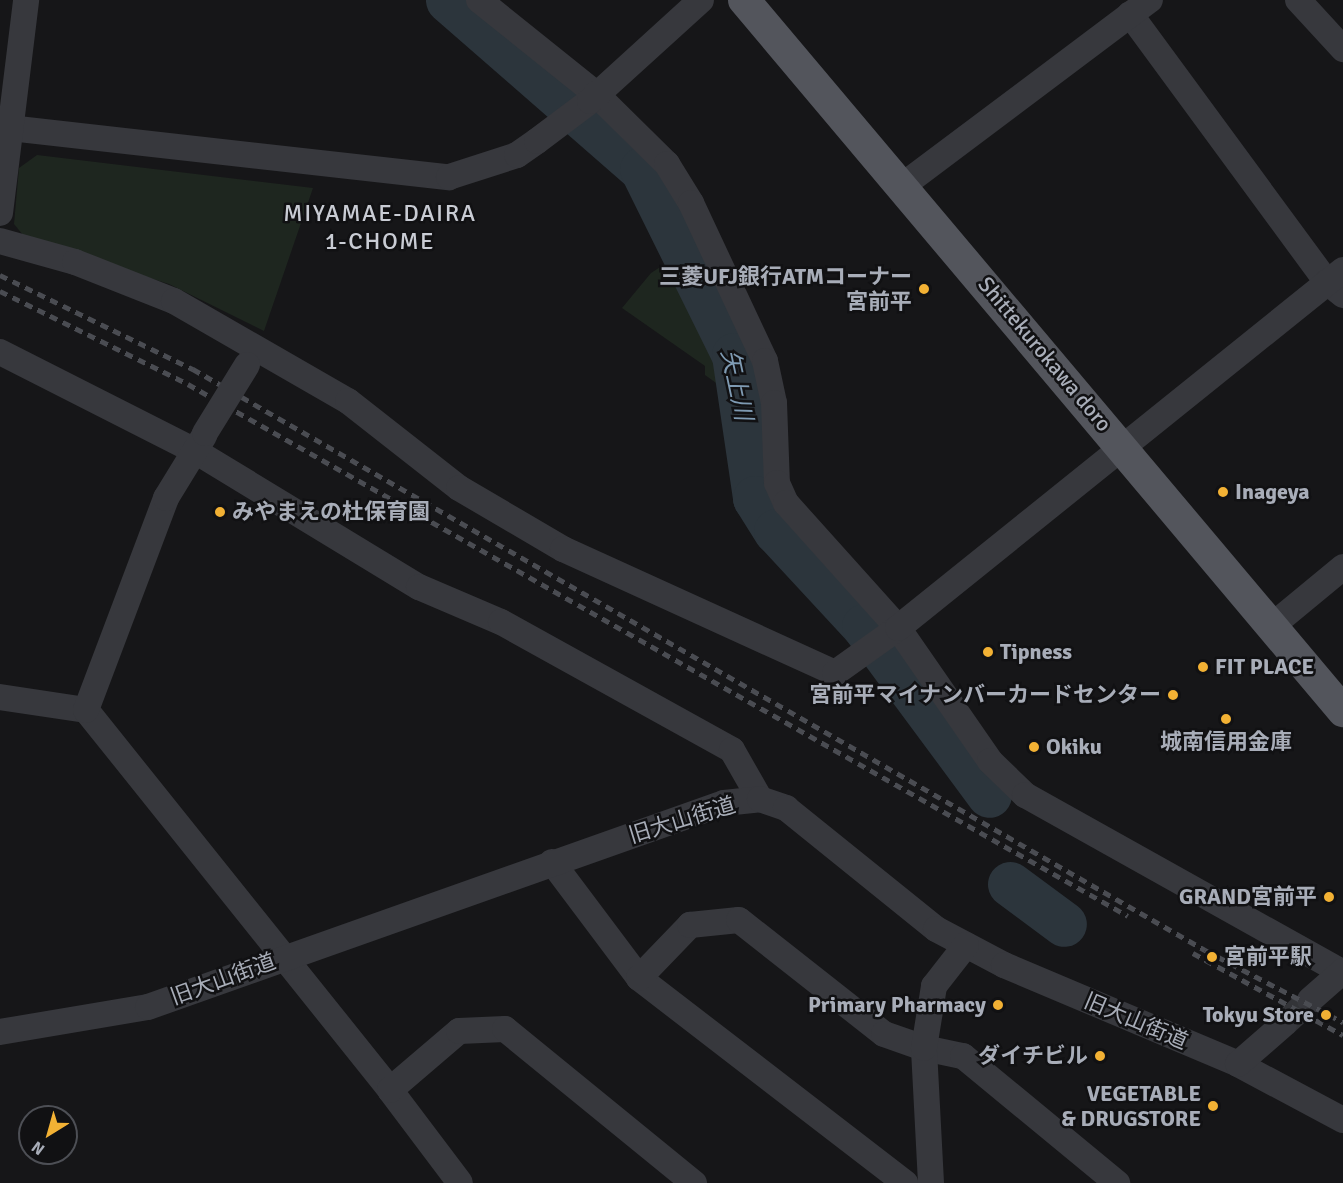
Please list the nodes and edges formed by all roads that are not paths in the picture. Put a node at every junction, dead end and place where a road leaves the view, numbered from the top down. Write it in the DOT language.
graph roads {
  1 [pos="26,0"];
  2 [pos="479,0"];
  3 [pos="701,0"];
  4 [pos="744,0"];
  5 [pos="1298,0"];
  6 [pos="1140,7"];
  7 [pos="1343,49"];
  8 [pos="593,97"];
  9 [pos="6,128"];
  10 [pos="902,186"];
  11 [pos="0,213"];
  12 [pos="0,241"];
  13 [pos="1338,282"];
  14 [pos="0,352"];
  15 [pos="252,357"];
  16 [pos="200,442"];
  17 [pos="1122,446"];
  18 [pos="1343,567"];
  19 [pos="1273,625"];
  20 [pos="892,632"];
  21 [pos="0,697"];
  22 [pos="86,710"];
  23 [pos="1343,711"];
  24 [pos="760,799"];
  25 [pos="552,862"];
  26 [pos="966,945"];
  27 [pos="280,958"];
  28 [pos="1342,971"];
  29 [pos="639,978"];
  30 [pos="1310,1000"];
  31 [pos="1284,1024"];
  32 [pos="0,1032"];
  33 [pos="924,1048"];
  34 [pos="1238,1064"];
  35 [pos="390,1090"];
  36 [pos="1343,1120"];
  37 [pos="460,1183"];
  38 [pos="694,1183"];
  39 [pos="905,1183"];
  40 [pos="931,1183"];
  41 [pos="1116,1183"];
  1 -- 9 [label="street"];
  2 -- 8 [label="street"];
  3 -- 8 [label="street"];
  4 -- 10 [label="main road, Shittekurokawa doro"];
  5 -- 7 [label="street"];
  6 -- 10 [label="street"];
  6 -- 13 [label="street"];
  8 -- 9 [label="street"];
  8 -- 20 [label="street"];
  9 -- 11 [label="street"];
  10 -- 17 [label="main road, Shittekurokawa doro"];
  12 -- 15 [label="street"];
  13 -- 17 [label="street"];
  14 -- 16 [label="street"];
  15 -- 16 [label="street, bridge"];
  15 -- 20 [label="street"];
  16 -- 22 [label="street"];
  16 -- 24 [label="street"];
  17 -- 19 [label="main road, Shittekurokawa doro"];
  17 -- 20 [label="street"];
  18 -- 19 [label="street"];
  19 -- 23 [label="main road, Shittekurokawa doro"];
  20 -- 28 [label="street"];
  21 -- 22 [label="street"];
  22 -- 27 [label="street"];
  24 -- 25 [label="street, 旧大山街道"];
  24 -- 26 [label="street, 旧大山街道"];
  25 -- 27 [label="street, 旧大山街道"];
  25 -- 29 [label="street"];
  26 -- 33 [label="street"];
  26 -- 34 [label="street, 旧大山街道"];
  27 -- 32 [label="street, 旧大山街道"];
  27 -- 35 [label="street"];
  28 -- 30 [label="street"];
  29 -- 33 [label="street"];
  29 -- 39 [label="street"];
  31 -- 34 [label="street"];
  33 -- 40 [label="street"];
  33 -- 41 [label="street"];
  34 -- 36 [label="street, 旧大山街道"];
  35 -- 37 [label="street"];
  35 -- 38 [label="street"];
}
